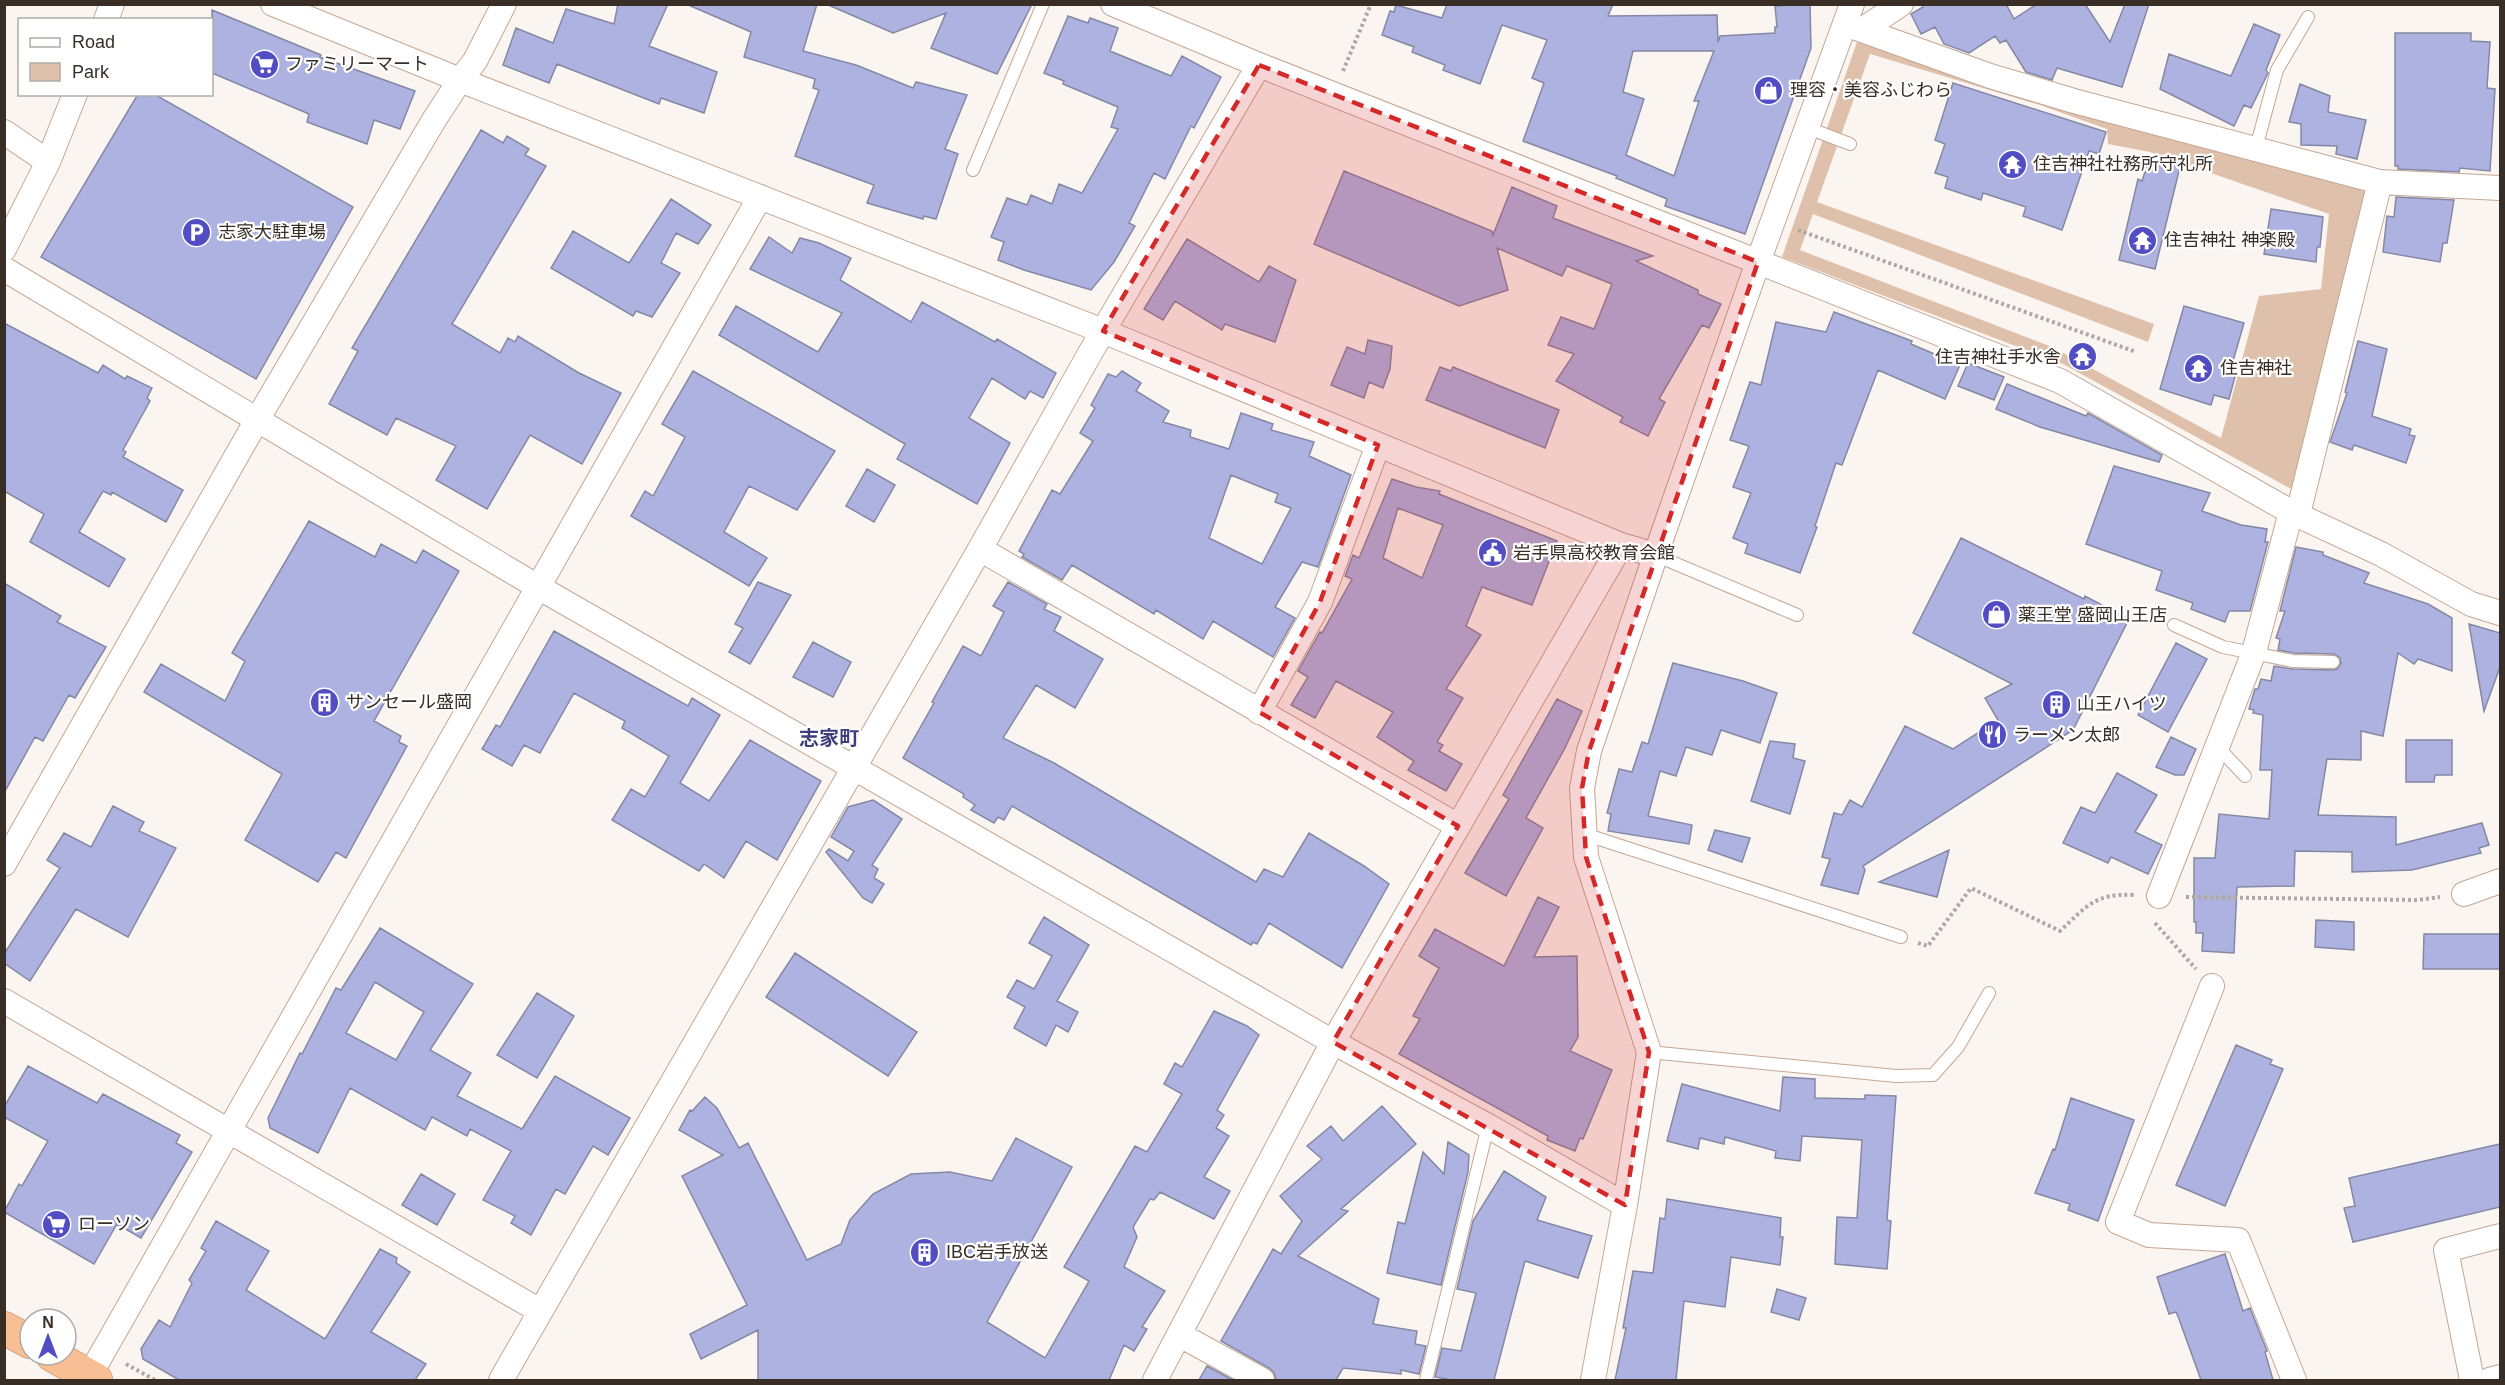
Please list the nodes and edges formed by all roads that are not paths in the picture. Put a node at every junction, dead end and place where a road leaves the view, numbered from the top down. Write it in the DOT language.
graph roads {
  1 [pos="273,4"];
  2 [pos="504,4"];
  3 [pos="1043,4"];
  4 [pos="1113,4"];
  5 [pos="1901,4"];
  6 [pos="2308,17"];
  7 [pos="1853,19"];
  8 [pos="1259,65"];
  9 [pos="460,80"];
  10 [pos="74,96"];
  11 [pos="1808,128"];
  12 [pos="4,132"];
  13 [pos="1850,144"];
  14 [pos="2256,148"];
  15 [pos="48,162"];
  16 [pos="973,170"];
  17 [pos="2380,182"];
  18 [pos="2500,188"];
  19 [pos="760,197"];
  20 [pos="4,249"];
  21 [pos="1758,262"];
  22 [pos="4,269"];
  23 [pos="1103,331"];
  24 [pos="257,420"];
  25 [pos="1378,445"];
  26 [pos="2294,513"];
  27 [pos="1621,545"];
  28 [pos="980,549"];
  29 [pos="1655,555"];
  30 [pos="538,587"];
  31 [pos="2500,613"];
  32 [pos="1797,615"];
  33 [pos="2174,625"];
  34 [pos="2254,652"];
  35 [pos="2333,662"];
  36 [pos="1259,712"];
  37 [pos="2217,746"];
  38 [pos="853,767"];
  39 [pos="2245,776"];
  40 [pos="1458,826"];
  41 [pos="1584,834"];
  42 [pos="4,864"];
  43 [pos="2500,881"];
  44 [pos="2464,894"];
  45 [pos="2159,896"];
  46 [pos="1901,937"];
  47 [pos="2212,986"];
  48 [pos="1989,993"];
  49 [pos="4,1001"];
  50 [pos="1333,1042"];
  51 [pos="1649,1052"];
  52 [pos="1488,1126"];
  53 [pos="229,1131"];
  54 [pos="1625,1205"];
  55 [pos="2500,1236"];
  56 [pos="540,1311"];
  57 [pos="4,1328"];
  58 [pos="1180,1335"];
  59 [pos="18,1336"];
  60 [pos="72,1367"];
  61 [pos="2500,1377"];
  62 [pos="91,1379"];
  63 [pos="501,1380"];
  64 [pos="1155,1380"];
  65 [pos="1262,1380"];
  66 [pos="1426,1380"];
  67 [pos="1593,1380"];
  68 [pos="2294,1380"];
  69 [pos="2472,1380"];
  70 [pos="2489,1380"];
  1 -- 9 [label="street"];
  2 -- 9 [label="street"];
  3 -- 16 [label="lane"];
  4 -- 8 [label="street"];
  5 -- 7 [label="street"];
  6 -- 14 [label="lane"];
  7 -- 11 [label="street"];
  7 -- 14 [label="street"];
  8 -- 21 [label="street"];
  8 -- 23 [label="street"];
  9 -- 19 [label="street"];
  9 -- 24 [label="street"];
  10 -- 15 [label="street"];
  11 -- 13 [label="lane"];
  11 -- 21 [label="street"];
  12 -- 15 [label="street"];
  14 -- 17 [label="street"];
  15 -- 20 [label="street"];
  17 -- 18 [label="street"];
  17 -- 26 [label="street"];
  19 -- 23 [label="street"];
  19 -- 30 [label="street"];
  21 -- 26 [label="street"];
  21 -- 29 [label="street"];
  22 -- 24 [label="street"];
  23 -- 25 [label="street"];
  23 -- 28 [label="street"];
  24 -- 30 [label="street"];
  24 -- 42 [label="street"];
  25 -- 27 [label="street"];
  25 -- 36 [label="street"];
  26 -- 31 [label="street"];
  26 -- 34 [label="street"];
  27 -- 29 [label="street"];
  27 -- 40 [label="street"];
  28 -- 36 [label="street"];
  28 -- 38 [label="street"];
  29 -- 32 [label="lane"];
  29 -- 41 [label="street"];
  30 -- 38 [label="street"];
  30 -- 53 [label="street"];
  33 -- 34 [label="lane"];
  34 -- 35 [label="lane"];
  34 -- 37 [label="street"];
  36 -- 40 [label="street"];
  37 -- 39 [label="lane"];
  37 -- 45 [label="street"];
  38 -- 50 [label="street"];
  38 -- 56 [label="street"];
  40 -- 50 [label="street"];
  41 -- 46 [label="lane"];
  41 -- 51 [label="street"];
  43 -- 44 [label="street"];
  47 -- 68 [label="street"];
  48 -- 51 [label="lane"];
  49 -- 53 [label="street"];
  50 -- 52 [label="street"];
  50 -- 58 [label="street"];
  51 -- 54 [label="street"];
  52 -- 54 [label="street"];
  52 -- 66 [label="lane"];
  53 -- 56 [label="street"];
  53 -- 62 [label="street"];
  54 -- 67 [label="street"];
  55 -- 69 [label="street"];
  56 -- 63 [label="street"];
  57 -- 59 [label="highway"];
  58 -- 64 [label="street"];
  58 -- 65 [label="street"];
  60 -- 62 [label="highway"];
  61 -- 70 [label="street"];
}
